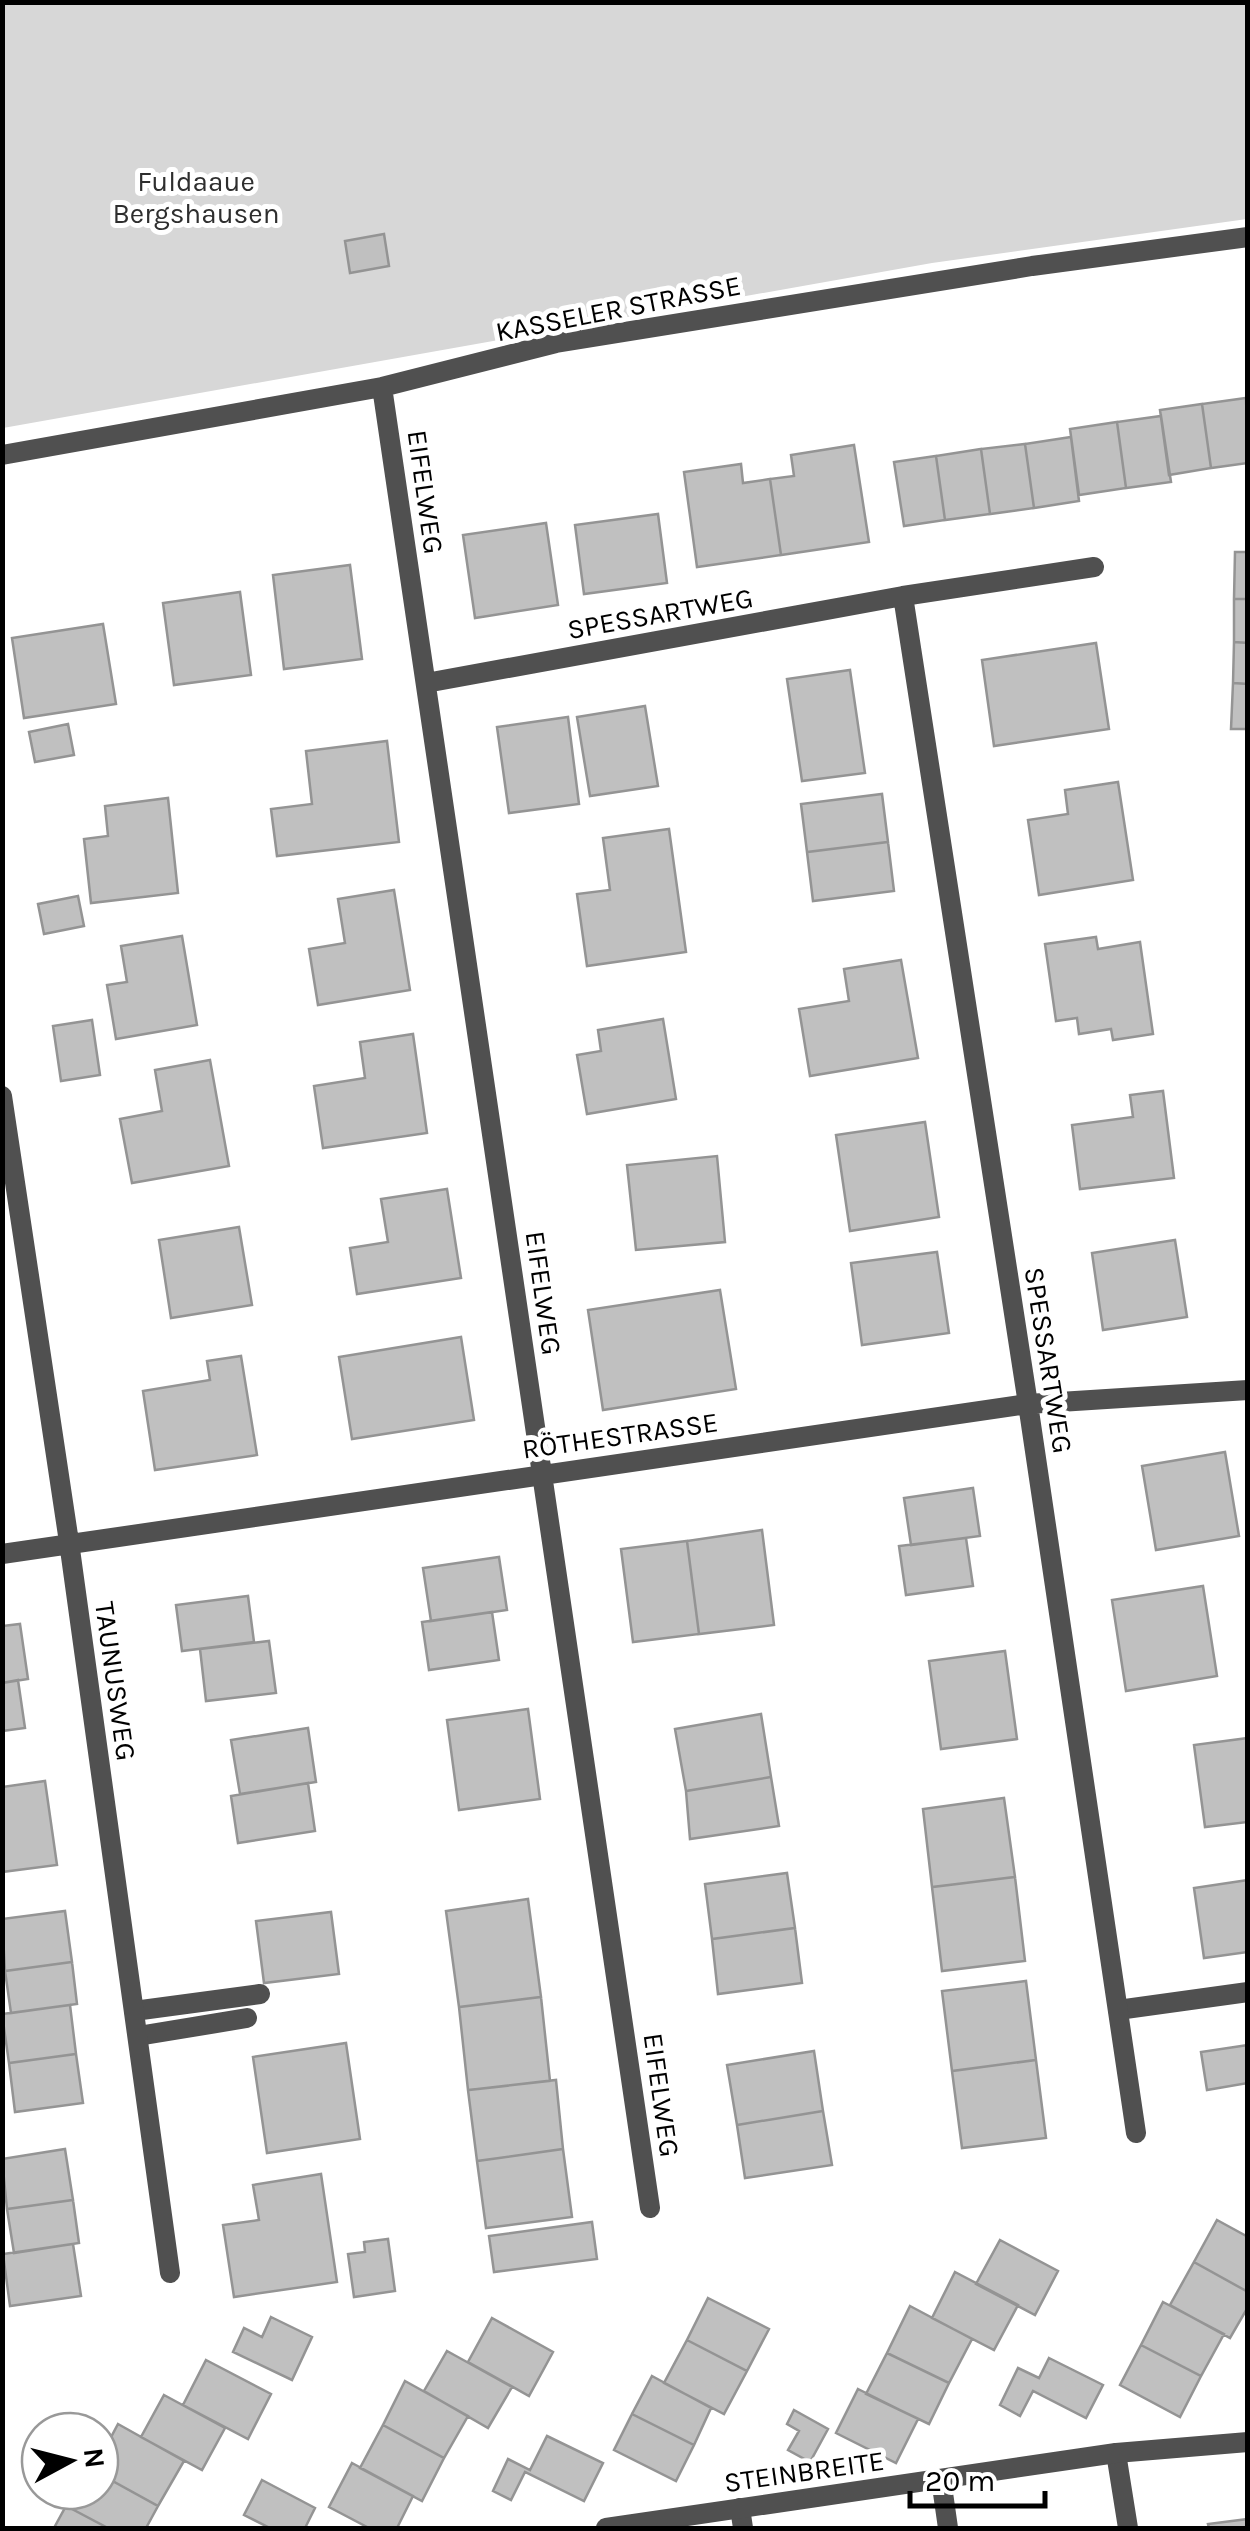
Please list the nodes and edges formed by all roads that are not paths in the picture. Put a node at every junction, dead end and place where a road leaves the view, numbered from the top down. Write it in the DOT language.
graph roads {
  1 [pos="1248,237"];
  2 [pos="382,387"];
  3 [pos="2,455"];
  4 [pos="1094,567"];
  5 [pos="903,596"];
  6 [pos="426,683"];
  7 [pos="2,1096"];
  8 [pos="1248,1390"];
  9 [pos="1028,1404"];
  10 [pos="544,1474"];
  11 [pos="70,1542"];
  12 [pos="2,1554"];
  13 [pos="1248,1992"];
  14 [pos="260,1994"];
  15 [pos="1118,2010"];
  16 [pos="134,2011"];
  17 [pos="247,2018"];
  18 [pos="138,2036"];
  19 [pos="1136,2133"];
  20 [pos="650,2208"];
  21 [pos="170,2274"];
  22 [pos="1248,2442"];
  23 [pos="1116,2453"];
  24 [pos="941,2478"];
  25 [pos="742,2518"];
  26 [pos="606,2528"];
  27 [pos="948,2528"];
  28 [pos="1128,2528"];
  1 -- 2 [label="street, KASSELER STRASSE"];
  2 -- 3 [label="street, KASSELER STRASSE"];
  2 -- 6 [label="street, EIFELWEG"];
  4 -- 5 [label="street, SPESSARTWEG"];
  5 -- 6 [label="street, SPESSARTWEG"];
  5 -- 9 [label="street, SPESSARTWEG"];
  6 -- 10 [label="street, EIFELWEG"];
  7 -- 11 [label="street, TAUNUSWEG"];
  8 -- 9 [label="street, RÖTHESTRASSE"];
  9 -- 10 [label="street, RÖTHESTRASSE"];
  9 -- 15 [label="street, SPESSARTWEG"];
  10 -- 11 [label="street, RÖTHESTRASSE"];
  10 -- 20 [label="street, EIFELWEG"];
  11 -- 12 [label="street, RÖTHESTRASSE"];
  11 -- 16 [label="street, TAUNUSWEG"];
  13 -- 15 [label="street"];
  14 -- 16 [label="street"];
  15 -- 19 [label="street, SPESSARTWEG"];
  16 -- 18 [label="street, TAUNUSWEG"];
  17 -- 18 [label="street"];
  18 -- 21 [label="street, TAUNUSWEG"];
  22 -- 23 [label="street, STEINBREITE"];
  23 -- 24 [label="street, STEINBREITE"];
  23 -- 28 [label="street"];
  24 -- 25 [label="street, STEINBREITE"];
  24 -- 27 [label="street"];
  25 -- 26 [label="street, STEINBREITE"];
}
